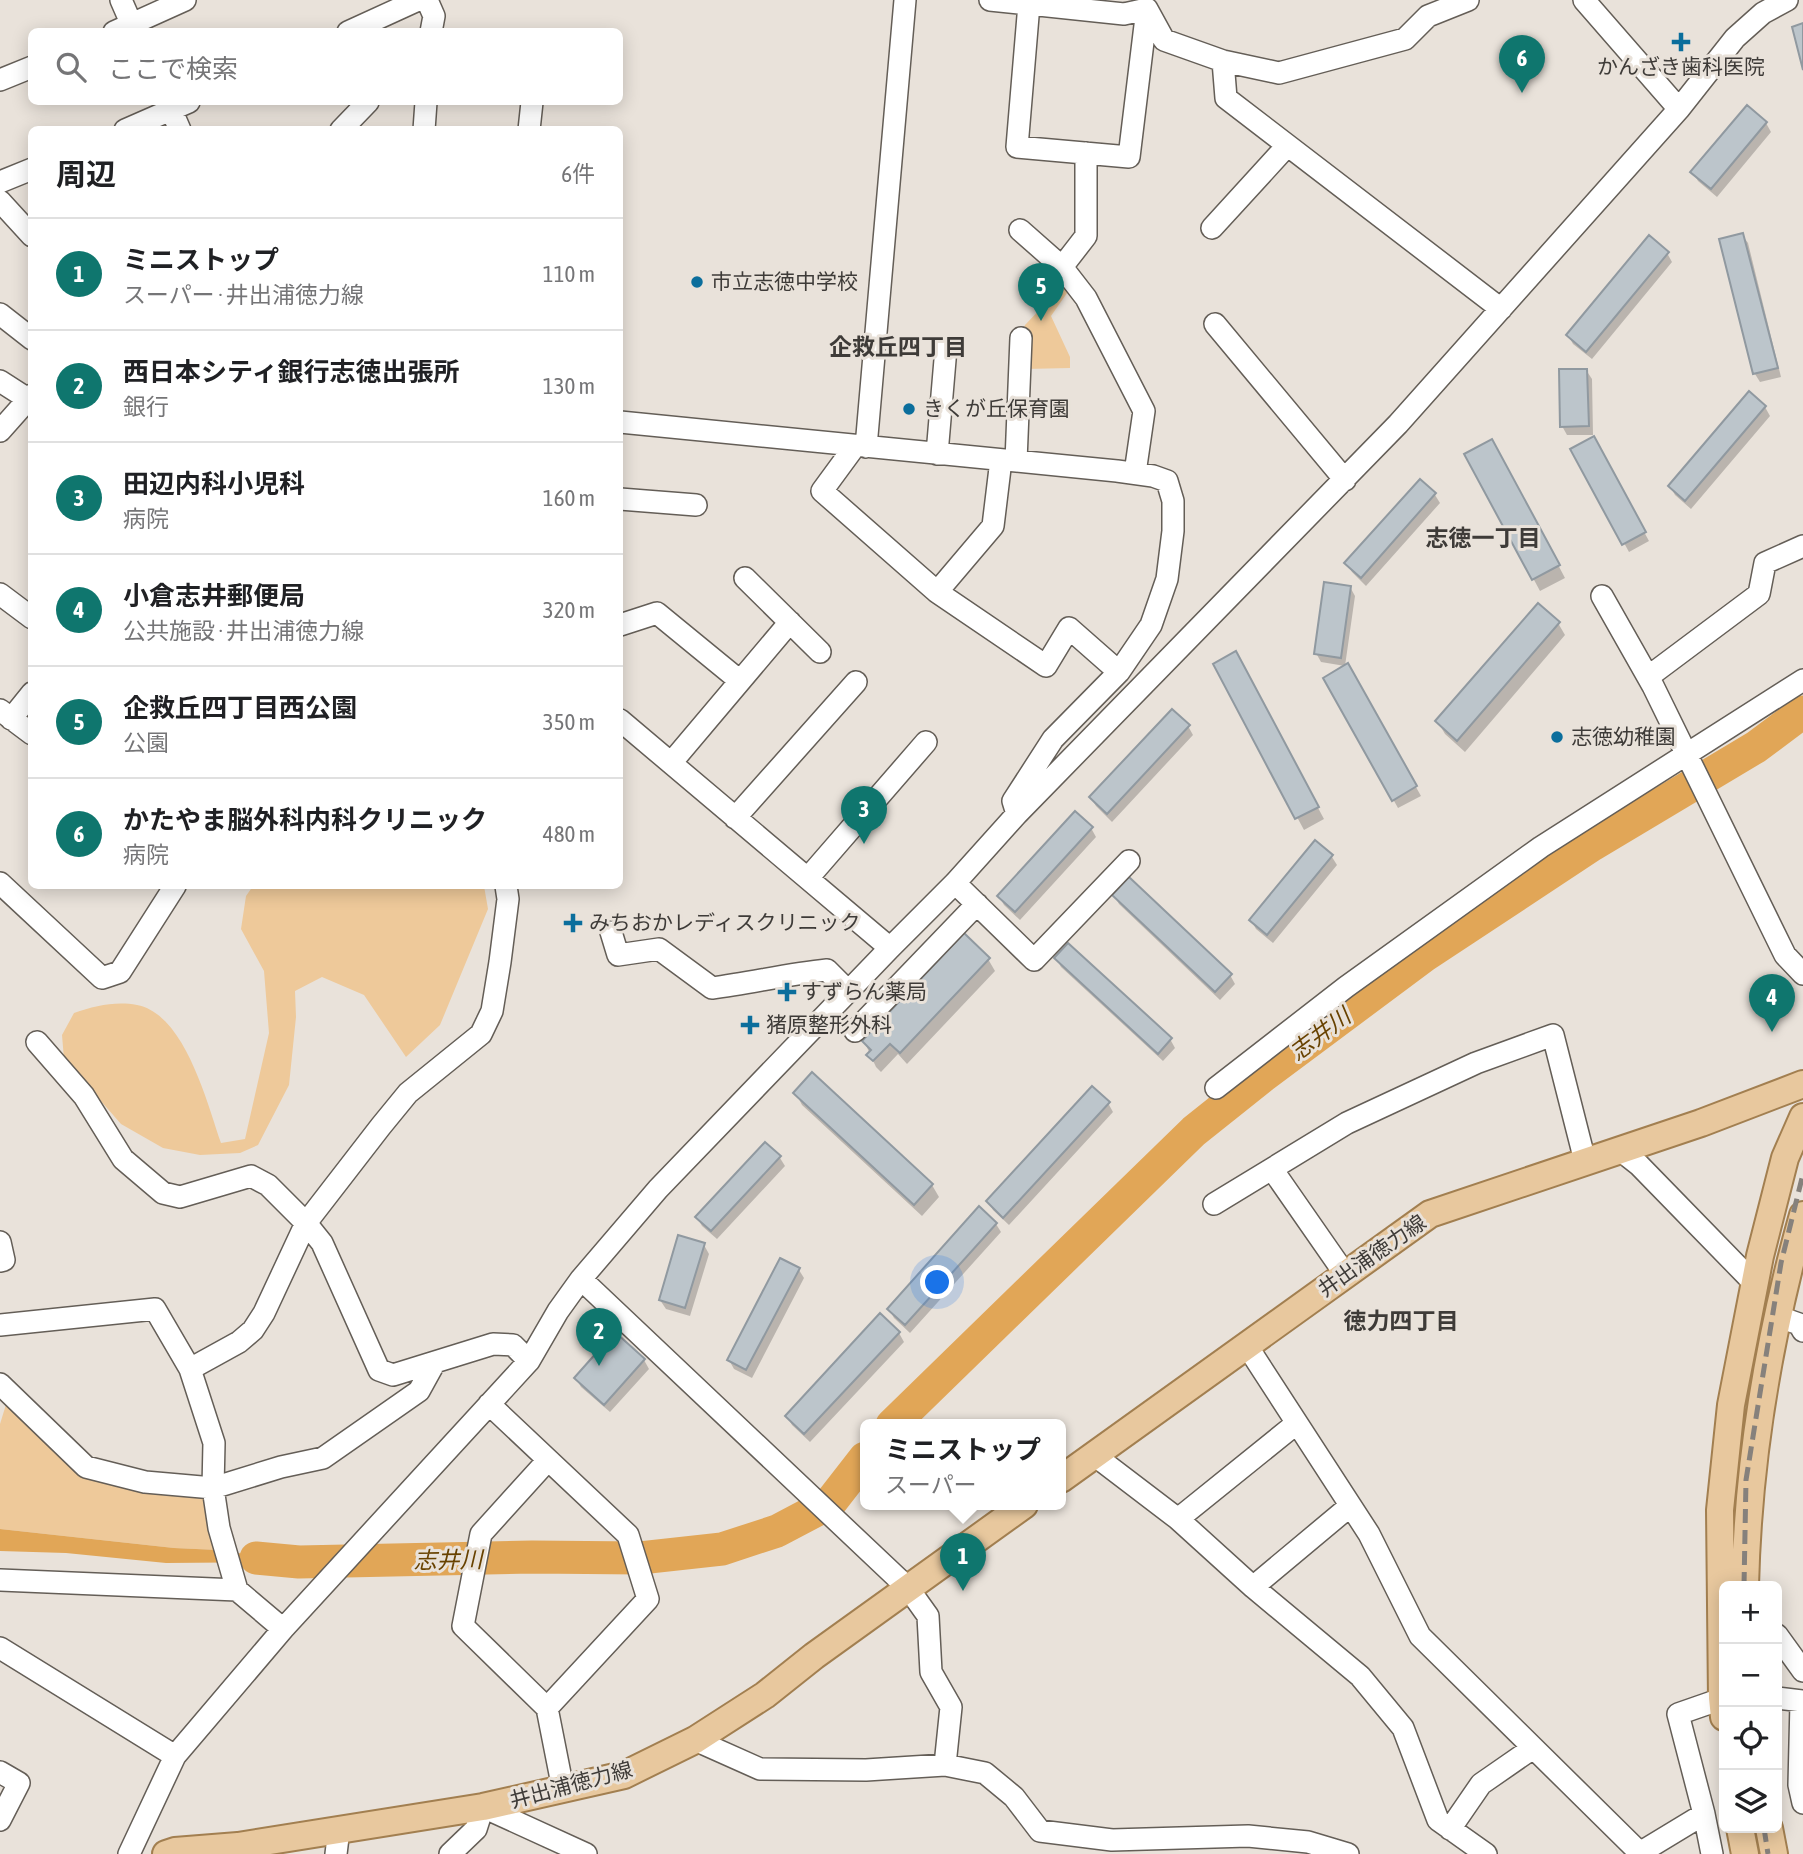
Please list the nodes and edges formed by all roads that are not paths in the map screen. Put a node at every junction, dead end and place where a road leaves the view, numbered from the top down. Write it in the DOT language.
graph roads {
  1 [pos="121,0"];
  2 [pos="186,0"];
  3 [pos="418,0"];
  4 [pos="427,0"];
  5 [pos="905,0"];
  6 [pos="1468,0"];
  7 [pos="1584,0"];
  8 [pos="1787,0"];
  9 [pos="1000,1"];
  10 [pos="1030,4"];
  11 [pos="1146,5"];
  12 [pos="1425,8"];
  13 [pos="127,28"];
  14 [pos="129,28"];
  15 [pos="357,28"];
  16 [pos="432,28"];
  17 [pos="1223,61"];
  18 [pos="28,69"];
  19 [pos="0,80"];
  20 [pos="174,105"];
  21 [pos="176,105"];
  22 [pos="365,105"];
  23 [pos="426,105"];
  24 [pos="532,105"];
  25 [pos="1679,109"];
  26 [pos="133,126"];
  27 [pos="179,126"];
  28 [pos="345,126"];
  29 [pos="424,126"];
  30 [pos="529,126"];
  31 [pos="1287,146"];
  32 [pos="1086,153"];
  33 [pos="28,171"];
  34 [pos="0,183"];
  35 [pos="0,201"];
  36 [pos="1212,229"];
  37 [pos="1020,230"];
  38 [pos="28,232"];
  39 [pos="1062,267"];
  40 [pos="1501,309"];
  41 [pos="0,314"];
  42 [pos="1216,324"];
  43 [pos="28,336"];
  44 [pos="1021,338"];
  45 [pos="946,348"];
  46 [pos="0,381"];
  47 [pos="28,396"];
  48 [pos="28,399"];
  49 [pos="623,422"];
  50 [pos="0,431"];
  51 [pos="861,446"];
  52 [pos="937,454"];
  53 [pos="1008,460"];
  54 [pos="1135,473"];
  55 [pos="1345,480"];
  56 [pos="623,499"];
  57 [pos="696,505"];
  58 [pos="1803,546"];
  59 [pos="746,578"];
  60 [pos="937,592"];
  61 [pos="0,594"];
  62 [pos="1602,596"];
  63 [pos="28,615"];
  64 [pos="790,622"];
  65 [pos="623,624"];
  66 [pos="820,652"];
  67 [pos="1119,672"];
  68 [pos="1648,677"];
  69 [pos="1803,680"];
  70 [pos="740,681"];
  71 [pos="856,682"];
  72 [pos="28,696"];
  73 [pos="6,715"];
  74 [pos="623,723"];
  75 [pos="28,731"];
  76 [pos="926,742"];
  77 [pos="1687,753"];
  78 [pos="671,763"];
  79 [pos="1017,814"];
  80 [pos="736,818"];
  81 [pos="1129,861"];
  82 [pos="808,878"];
  83 [pos="0,883"];
  84 [pos="955,883"];
  85 [pos="173,889"];
  86 [pos="506,889"];
  87 [pos="976,904"];
  88 [pos="611,932"];
  89 [pos="890,948"];
  90 [pos="1803,974"];
  91 [pos="848,991"];
  92 [pos="855,1031"];
  93 [pos="37,1042"];
  94 [pos="1803,1084"];
  95 [pos="1216,1088"];
  96 [pos="1803,1117"];
  97 [pos="1620,1150"];
  98 [pos="1585,1161"];
  99 [pos="1272,1169"];
  100 [pos="1214,1204"];
  101 [pos="1803,1215"];
  102 [pos="306,1223"];
  103 [pos="0,1242"];
  104 [pos="0,1261"];
  105 [pos="1345,1274"];
  106 [pos="581,1279"];
  107 [pos="1754,1283"];
  108 [pos="1779,1317"];
  109 [pos="0,1325"];
  110 [pos="1803,1331"];
  111 [pos="1247,1346"];
  112 [pos="529,1361"];
  113 [pos="435,1362"];
  114 [pos="190,1369"];
  115 [pos="0,1384"];
  116 [pos="489,1405"];
  117 [pos="1297,1423"];
  118 [pos="1094,1455"];
  119 [pos="548,1460"];
  120 [pos="1066,1475"];
  121 [pos="214,1488"];
  122 [pos="1350,1506"];
  123 [pos="1017,1510"];
  124 [pos="1178,1518"];
  125 [pos="0,1580"];
  126 [pos="1745,1581"];
  127 [pos="1253,1587"];
  128 [pos="908,1588"];
  129 [pos="237,1590"];
  130 [pos="283,1629"];
  131 [pos="1782,1642"];
  132 [pos="1722,1644"];
  133 [pos="0,1648"];
  134 [pos="1803,1671"];
  135 [pos="1782,1699"];
  136 [pos="1802,1702"];
  137 [pos="1719,1705"];
  138 [pos="547,1708"];
  139 [pos="695,1740"];
  140 [pos="1533,1748"];
  141 [pos="175,1756"];
  142 [pos="945,1765"];
  143 [pos="0,1772"];
  144 [pos="564,1789"];
  145 [pos="1803,1803"];
  146 [pos="483,1807"];
  147 [pos="1704,1814"];
  148 [pos="0,1820"];
  149 [pos="1450,1829"];
  150 [pos="1741,1833"];
  151 [pos="1770,1833"];
  152 [pos="338,1842"];
  153 [pos="237,1850"];
  154 [pos="1639,1853"];
  155 [pos="129,1854"];
  156 [pos="166,1854"];
  157 [pos="450,1854"];
  158 [pos="586,1854"];
  159 [pos="1348,1854"];
  160 [pos="1486,1854"];
  161 [pos="1712,1854"];
  162 [pos="1745,1854"];
  163 [pos="1774,1854"];
  1 -- 13 [label="street"];
  2 -- 14 [label="street"];
  3 -- 15 [label="street"];
  4 -- 16 [label="street"];
  5 -- 51 [label="street"];
  6 -- 12 [label="street"];
  7 -- 25 [label="street"];
  8 -- 25 [label="street"];
  9 -- 10 [label="street"];
  10 -- 11 [label="street"];
  10 -- 32 [label="street"];
  11 -- 17 [label="street"];
  11 -- 32 [label="street"];
  12 -- 17 [label="street"];
  17 -- 31 [label="street"];
  18 -- 19 [label="street"];
  20 -- 26 [label="street"];
  21 -- 27 [label="street"];
  22 -- 28 [label="street"];
  23 -- 29 [label="street"];
  24 -- 30 [label="street"];
  25 -- 40 [label="street"];
  31 -- 36 [label="street"];
  31 -- 40 [label="street"];
  32 -- 39 [label="street"];
  33 -- 34 [label="street"];
  35 -- 38 [label="street"];
  37 -- 39 [label="street"];
  39 -- 54 [label="street"];
  40 -- 55 [label="street"];
  41 -- 43 [label="street"];
  42 -- 55 [label="street"];
  44 -- 53 [label="street"];
  45 -- 52 [label="street"];
  46 -- 47 [label="street"];
  48 -- 50 [label="street"];
  49 -- 51 [label="street"];
  51 -- 52 [label="street"];
  51 -- 60 [label="street"];
  52 -- 53 [label="street"];
  53 -- 54 [label="street"];
  53 -- 60 [label="street"];
  54 -- 67 [label="street"];
  55 -- 79 [label="street"];
  56 -- 57 [label="street"];
  58 -- 68 [label="street"];
  59 -- 64 [label="street"];
  60 -- 67 [label="street"];
  61 -- 63 [label="street"];
  62 -- 68 [label="street"];
  64 -- 66 [label="street"];
  64 -- 70 [label="street"];
  65 -- 70 [label="street"];
  67 -- 79 [label="street"];
  68 -- 77 [label="street"];
  69 -- 77 [label="street"];
  70 -- 78 [label="street"];
  71 -- 80 [label="street"];
  72 -- 73 [label="street"];
  73 -- 75 [label="street"];
  74 -- 78 [label="street"];
  76 -- 82 [label="street"];
  77 -- 90 [label="street"];
  77 -- 95 [label="street"];
  78 -- 80 [label="street"];
  79 -- 84 [label="street"];
  80 -- 82 [label="street"];
  81 -- 87 [label="street"];
  82 -- 89 [label="street"];
  83 -- 85 [label="street"];
  84 -- 87 [label="street"];
  84 -- 89 [label="street"];
  86 -- 102 [label="street"];
  87 -- 92 [label="street"];
  88 -- 91 [label="street"];
  89 -- 91 [label="street"];
  91 -- 106 [label="street"];
  93 -- 102 [label="street"];
  94 -- 97 [label="main road, 井出浦徳力線"];
  96 -- 107 [label="main road"];
  97 -- 98 [label="main road, 井出浦徳力線"];
  97 -- 107 [label="street"];
  98 -- 99 [label="street"];
  98 -- 105 [label="main road, 井出浦徳力線"];
  99 -- 100 [label="street"];
  99 -- 105 [label="street"];
  101 -- 108 [label="main road"];
  102 -- 113 [label="street"];
  102 -- 114 [label="street"];
  103 -- 104 [label="street"];
  105 -- 111 [label="main road, 井出浦徳力線"];
  106 -- 112 [label="street"];
  106 -- 128 [label="street"];
  107 -- 132 [label="main road"];
  108 -- 110 [label="street"];
  108 -- 126 [label="main road"];
  109 -- 114 [label="street"];
  111 -- 117 [label="street"];
  111 -- 118 [label="main road, 井出浦徳力線"];
  112 -- 113 [label="street"];
  112 -- 116 [label="street"];
  113 -- 121 [label="street"];
  114 -- 121 [label="street"];
  115 -- 121 [label="street"];
  116 -- 119 [label="street"];
  116 -- 130 [label="street"];
  117 -- 122 [label="street"];
  117 -- 124 [label="street"];
  118 -- 120 [label="main road, 井出浦徳力線"];
  118 -- 124 [label="street"];
  119 -- 138 [label="street"];
  119 -- 138 [label="street"];
  121 -- 129 [label="street"];
  122 -- 127 [label="street"];
  122 -- 140 [label="street"];
  123 -- 128 [label="main road, 井出浦徳力線"];
  124 -- 127 [label="street"];
  125 -- 129 [label="street"];
  127 -- 149 [label="street"];
  128 -- 139 [label="main road, 井出浦徳力線"];
  128 -- 142 [label="street"];
  129 -- 130 [label="street"];
  130 -- 141 [label="street"];
  131 -- 134 [label="street"];
  133 -- 141 [label="street"];
  135 -- 136 [label="street"];
  136 -- 145 [label="street"];
  137 -- 147 [label="street"];
  138 -- 144 [label="street"];
  139 -- 142 [label="street"];
  139 -- 144 [label="main road, 井出浦徳力線"];
  140 -- 149 [label="street"];
  140 -- 154 [label="street"];
  141 -- 155 [label="street"];
  142 -- 159 [label="street"];
  143 -- 148 [label="street"];
  144 -- 146 [label="main road, 井出浦徳力線"];
  146 -- 152 [label="main road, 井出浦徳力線"];
  146 -- 157 [label="street"];
  146 -- 158 [label="street"];
  147 -- 154 [label="street"];
  147 -- 161 [label="street"];
  149 -- 160 [label="street"];
  150 -- 162 [label="main road"];
  151 -- 163 [label="main road"];
  152 -- 153 [label="main road, 井出浦徳力線"];
  153 -- 156 [label="main road, 井出浦徳力線"];
}
